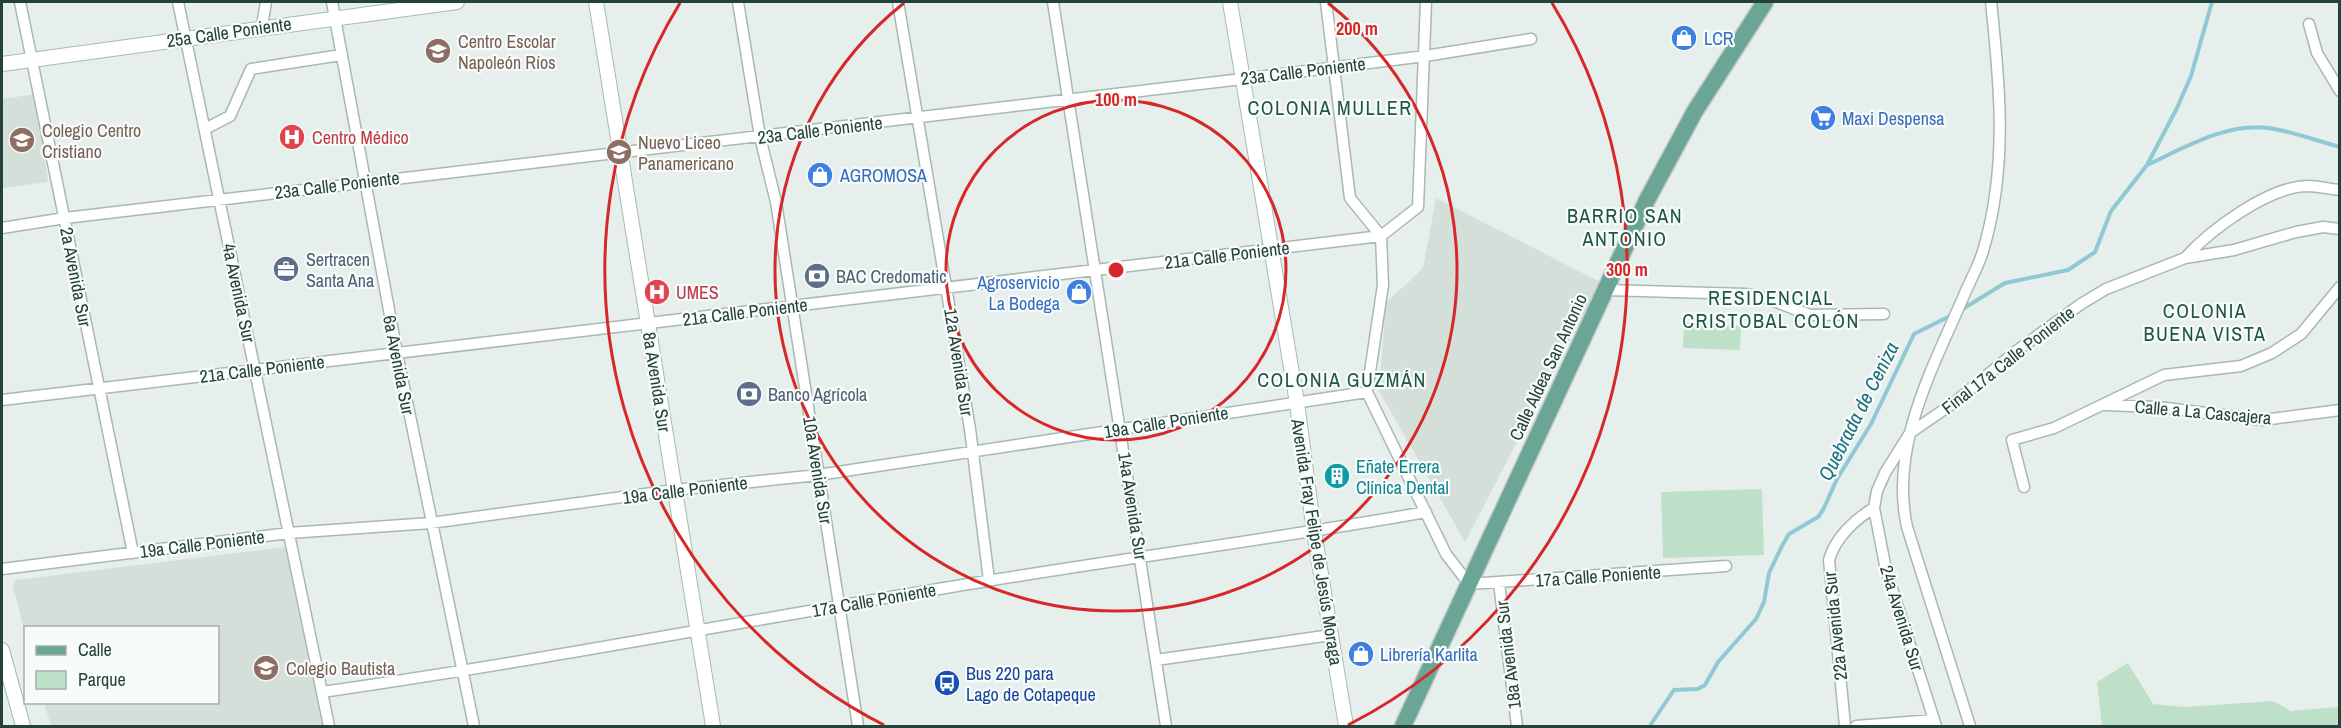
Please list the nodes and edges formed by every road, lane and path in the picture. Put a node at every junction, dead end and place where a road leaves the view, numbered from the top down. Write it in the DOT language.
graph roads {
  1 [pos="20,2"];
  2 [pos="178,2"];
  3 [pos="266,2"];
  4 [pos="332,2"];
  5 [pos="457,2"];
  6 [pos="596,2"];
  7 [pos="738,2"];
  8 [pos="898,2"];
  9 [pos="1053,2"];
  10 [pos="1230,2"];
  11 [pos="1326,2"];
  12 [pos="1426,2"];
  13 [pos="1765,2"];
  14 [pos="1991,2"];
  15 [pos="335,18"];
  16 [pos="2309,24"];
  17 [pos="262,26"];
  18 [pos="186,37"];
  19 [pos="1531,39"];
  20 [pos="341,55"];
  21 [pos="1425,56"];
  22 [pos="32,61"];
  23 [pos="2,64"];
  24 [pos="1334,67"];
  25 [pos="1242,79"];
  26 [pos="2340,91"];
  27 [pos="1069,99"];
  28 [pos="917,118"];
  29 [pos="205,129"];
  30 [pos="760,137"];
  31 [pos="619,152"];
  32 [pos="363,182"];
  33 [pos="2340,190"];
  34 [pos="220,199"];
  35 [pos="65,218"];
  36 [pos="2,228"];
  37 [pos="2340,229"];
  38 [pos="1381,236"];
  39 [pos="1272,250"];
  40 [pos="2185,258"];
  41 [pos="1096,270"];
  42 [pos="2340,287"];
  43 [pos="946,288"];
  44 [pos="1606,290"];
  45 [pos="792,306"];
  46 [pos="1884,314"];
  47 [pos="647,324"];
  48 [pos="397,353"];
  49 [pos="255,370"];
  50 [pos="98,389"];
  51 [pos="1366,392"];
  52 [pos="2,400"];
  53 [pos="1297,403"];
  54 [pos="2102,404"];
  55 [pos="2340,410"];
  56 [pos="1121,429"];
  57 [pos="1910,433"];
  58 [pos="973,452"];
  59 [pos="818,475"];
  60 [pos="2024,487"];
  61 [pos="674,490"];
  62 [pos="1874,508"];
  63 [pos="1426,512"];
  64 [pos="431,523"];
  65 [pos="1314,532"];
  66 [pos="289,533"];
  67 [pos="133,553"];
  68 [pos="1141,558"];
  69 [pos="1726,566"];
  70 [pos="2,569"];
  71 [pos="989,580"];
  72 [pos="1499,583"];
  73 [pos="1469,584"];
  74 [pos="839,606"];
  75 [pos="697,629"];
  76 [pos="1331,635"];
  77 [pos="2,650"];
  78 [pos="1156,660"];
  79 [pos="463,672"];
  80 [pos="322,692"];
  81 [pos="1935,723"];
  82 [pos="23,726"];
  83 [pos="329,726"];
  84 [pos="474,726"];
  85 [pos="713,726"];
  86 [pos="858,726"];
  87 [pos="1166,726"];
  88 [pos="1346,726"];
  89 [pos="1403,726"];
  90 [pos="1517,726"];
  91 [pos="1845,726"];
  92 [pos="1856,726"];
  93 [pos="1970,726"];
  1 -- 22 [label="street, 2a Avenida Sur"];
  2 -- 18 [label="street, 4a Avenida Sur"];
  3 -- 17 [label="street"];
  4 -- 15 [label="street, 6a Avenida Sur"];
  5 -- 15 [label="street, 25a Calle Poniente"];
  6 -- 31 [label="street, 8a Avenida Sur"];
  7 -- 30 [label="street, 10a Avenida Sur"];
  8 -- 28 [label="street, 12a Avenida Sur"];
  9 -- 27 [label="street, 14a Avenida Sur"];
  10 -- 25 [label="street, Avenida Fray Felipe de Jesús Moraga"];
  11 -- 24 [label="street"];
  12 -- 21 [label="street"];
  13 -- 44 [label="main road, Calle Aldea San Antonio"];
  14 -- 57 [label="street"];
  15 -- 17 [label="street, 25a Calle Poniente"];
  15 -- 20 [label="street, 6a Avenida Sur"];
  16 -- 26 [label="street"];
  17 -- 18 [label="street, 25a Calle Poniente"];
  18 -- 22 [label="street, 25a Calle Poniente"];
  18 -- 29 [label="street, 4a Avenida Sur"];
  19 -- 21 [label="street, 23a Calle Poniente"];
  20 -- 29 [label="street"];
  20 -- 32 [label="street, 6a Avenida Sur"];
  21 -- 24 [label="street, 23a Calle Poniente"];
  21 -- 38 [label="street"];
  22 -- 23 [label="street, 25a Calle Poniente"];
  22 -- 35 [label="street, 2a Avenida Sur"];
  24 -- 25 [label="street, 23a Calle Poniente"];
  24 -- 38 [label="street"];
  25 -- 27 [label="street, 23a Calle Poniente"];
  25 -- 39 [label="street, Avenida Fray Felipe de Jesús Moraga"];
  27 -- 28 [label="street, 23a Calle Poniente"];
  27 -- 41 [label="street, 14a Avenida Sur"];
  28 -- 30 [label="street, 23a Calle Poniente"];
  28 -- 43 [label="street, 12a Avenida Sur"];
  29 -- 34 [label="street, 4a Avenida Sur"];
  30 -- 31 [label="street, 23a Calle Poniente"];
  30 -- 45 [label="street, 10a Avenida Sur"];
  31 -- 32 [label="street, 23a Calle Poniente"];
  31 -- 47 [label="street, 8a Avenida Sur"];
  32 -- 34 [label="street, 23a Calle Poniente"];
  32 -- 48 [label="street, 6a Avenida Sur"];
  33 -- 40 [label="street"];
  34 -- 35 [label="street, 23a Calle Poniente"];
  34 -- 49 [label="street, 4a Avenida Sur"];
  35 -- 36 [label="street, 23a Calle Poniente"];
  35 -- 50 [label="street, 2a Avenida Sur"];
  37 -- 40 [label="street, Final 17a Calle Poniente"];
  38 -- 39 [label="street, 21a Calle Poniente"];
  38 -- 51 [label="street"];
  39 -- 41 [label="street, 21a Calle Poniente"];
  39 -- 53 [label="street, Avenida Fray Felipe de Jesús Moraga"];
  40 -- 57 [label="street, Final 17a Calle Poniente"];
  41 -- 43 [label="street, 21a Calle Poniente"];
  41 -- 56 [label="street, 14a Avenida Sur"];
  42 -- 54 [label="street"];
  43 -- 45 [label="street, 21a Calle Poniente"];
  43 -- 58 [label="street, 12a Avenida Sur"];
  44 -- 46 [label="street"];
  44 -- 73 [label="main road, Calle Aldea San Antonio"];
  45 -- 47 [label="street, 21a Calle Poniente"];
  45 -- 59 [label="street, 10a Avenida Sur"];
  47 -- 48 [label="street, 21a Calle Poniente"];
  47 -- 61 [label="street, 8a Avenida Sur"];
  48 -- 49 [label="street, 21a Calle Poniente"];
  48 -- 64 [label="street, 6a Avenida Sur"];
  49 -- 50 [label="street, 21a Calle Poniente"];
  49 -- 66 [label="street, 4a Avenida Sur"];
  50 -- 52 [label="street, 21a Calle Poniente"];
  50 -- 67 [label="street, 2a Avenida Sur"];
  51 -- 53 [label="street, 19a Calle Poniente"];
  51 -- 63 [label="street"];
  53 -- 56 [label="street, 19a Calle Poniente"];
  53 -- 65 [label="street, Avenida Fray Felipe de Jesús Moraga"];
  54 -- 55 [label="street, Calle a La Cascajera"];
  54 -- 60 [label="street"];
  56 -- 58 [label="street, 19a Calle Poniente"];
  56 -- 68 [label="street, 14a Avenida Sur"];
  57 -- 62 [label="street, Final 17a Calle Poniente"];
  57 -- 93 [label="street"];
  58 -- 59 [label="street, 19a Calle Poniente"];
  58 -- 71 [label="street, 12a Avenida Sur"];
  59 -- 61 [label="street, 19a Calle Poniente"];
  59 -- 74 [label="street, 10a Avenida Sur"];
  61 -- 64 [label="street, 19a Calle Poniente"];
  61 -- 75 [label="street, 8a Avenida Sur"];
  62 -- 81 [label="street, 24a Avenida Sur"];
  62 -- 91 [label="street, 22a Avenida Sur"];
  63 -- 65 [label="street, 17a Calle Poniente"];
  63 -- 73 [label="street"];
  64 -- 66 [label="street, 19a Calle Poniente"];
  64 -- 79 [label="street, 6a Avenida Sur"];
  65 -- 68 [label="street, 17a Calle Poniente"];
  65 -- 76 [label="street, Avenida Fray Felipe de Jesús Moraga"];
  66 -- 67 [label="street, 19a Calle Poniente"];
  66 -- 80 [label="street, 4a Avenida Sur"];
  67 -- 70 [label="street, 19a Calle Poniente"];
  68 -- 71 [label="street, 17a Calle Poniente"];
  68 -- 78 [label="street, 14a Avenida Sur"];
  69 -- 72 [label="street, 17a Calle Poniente"];
  71 -- 74 [label="street, 17a Calle Poniente"];
  72 -- 73 [label="street, 17a Calle Poniente"];
  72 -- 90 [label="street, 18a Avenida Sur"];
  73 -- 89 [label="main road, Calle Aldea San Antonio"];
  74 -- 75 [label="street, 17a Calle Poniente"];
  74 -- 86 [label="street, 10a Avenida Sur"];
  75 -- 79 [label="street, 17a Calle Poniente"];
  75 -- 85 [label="street, 8a Avenida Sur"];
  76 -- 78 [label="street"];
  76 -- 88 [label="street, Avenida Fray Felipe de Jesús Moraga"];
  77 -- 82 [label="street"];
  78 -- 87 [label="street, 14a Avenida Sur"];
  79 -- 80 [label="street, 17a Calle Poniente"];
  79 -- 84 [label="street, 6a Avenida Sur"];
  80 -- 83 [label="street, 4a Avenida Sur"];
  81 -- 92 [label="street"];
}
